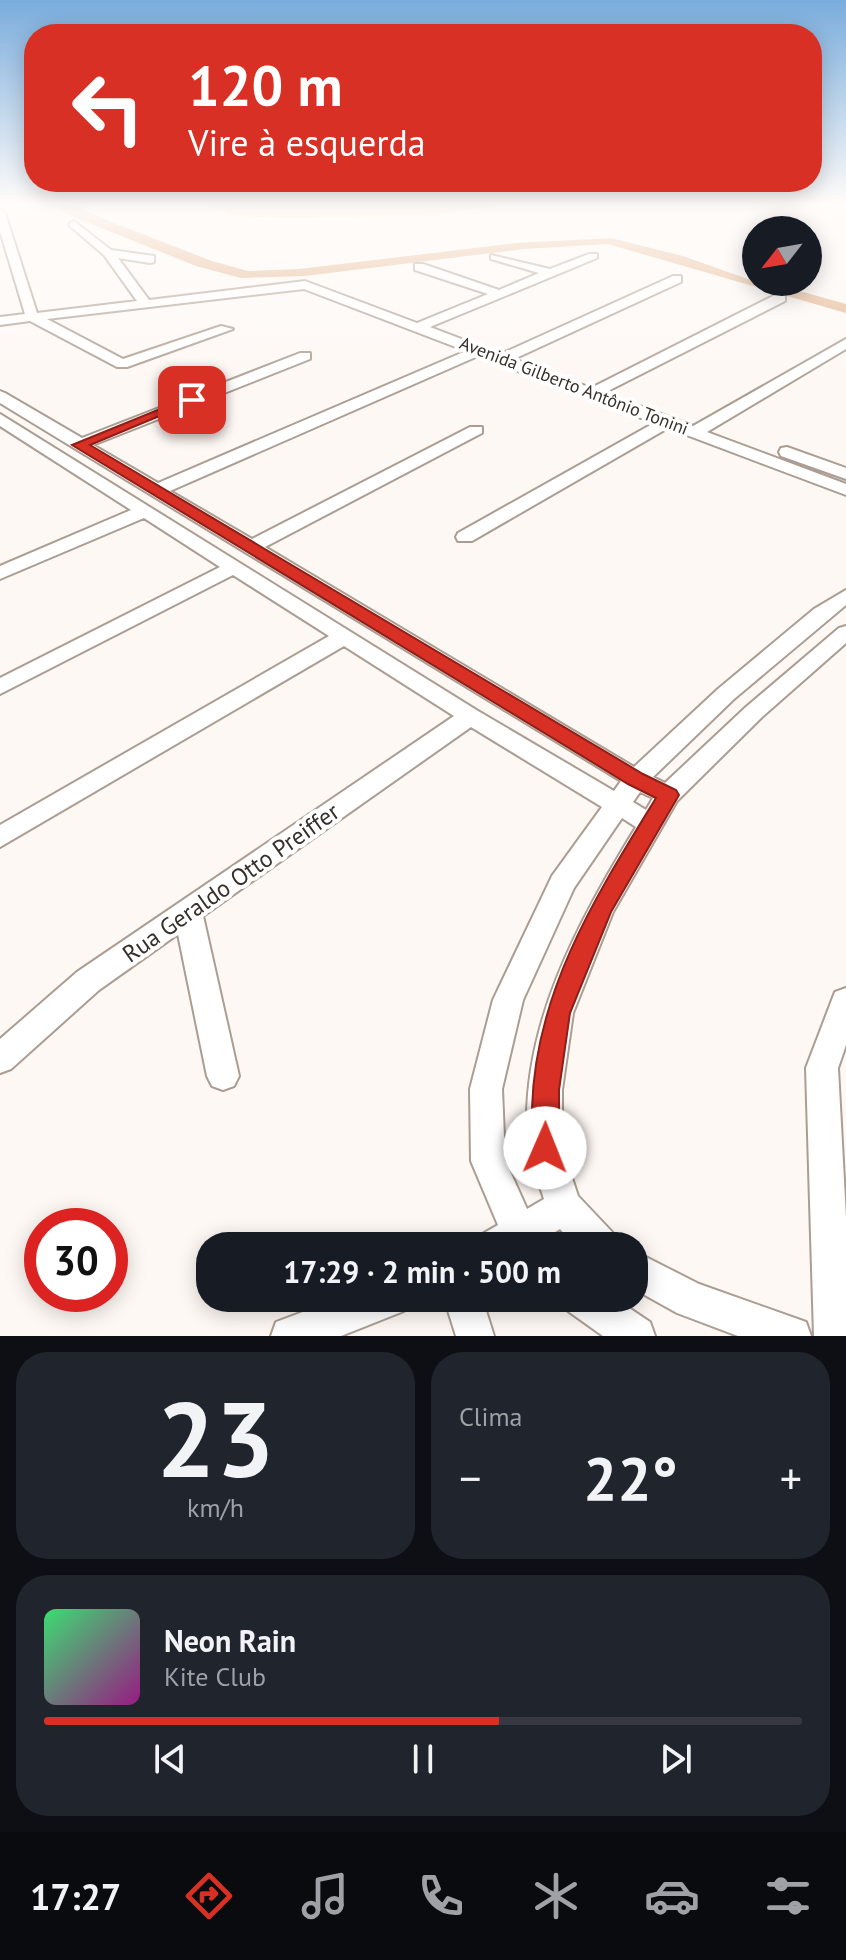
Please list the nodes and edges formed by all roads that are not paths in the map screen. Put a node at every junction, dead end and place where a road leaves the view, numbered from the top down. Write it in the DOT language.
graph roads {
  1 [pos="16,266"];
  2 [pos="118,266"];
  3 [pos="528,266"];
  4 [pos="567,266"];
  5 [pos="419,267"];
  6 [pos="551,273"];
  7 [pos="677,279"];
  8 [pos="499,294"];
  9 [pos="780,298"];
  10 [pos="144,300"];
  11 [pos="0,313"];
  12 [pos="30,314"];
  13 [pos="0,321"];
  14 [pos="426,324"];
  15 [pos="226,329"];
  16 [pos="846,343"];
  17 [pos="479,350"];
  18 [pos="518,351"];
  19 [pos="305,356"];
  20 [pos="502,359"];
  21 [pos="607,385"];
  22 [pos="593,393"];
  23 [pos="0,396"];
  24 [pos="0,419"];
  25 [pos="667,422"];
  26 [pos="711,423"];
  27 [pos="476,430"];
  28 [pos="695,432"];
  29 [pos="79,445"];
  30 [pos="846,452"];
  31 [pos="826,466"];
  32 [pos="846,474"];
  33 [pos="809,476"];
  34 [pos="157,490"];
  35 [pos="846,490"];
  36 [pos="144,511"];
  37 [pos="465,537"];
  38 [pos="249,548"];
  39 [pos="232,568"];
  40 [pos="0,573"];
  41 [pos="846,596"];
  42 [pos="846,632"];
  43 [pos="343,637"];
  44 [pos="0,687"];
  45 [pos="470,716"];
  46 [pos="636,779"];
  47 [pos="668,795"];
  48 [pos="616,804"];
  49 [pos="649,823"];
  50 [pos="0,837"];
  51 [pos="188,914"];
  52 [pos="846,1001"];
  53 [pos="0,1059"];
  54 [pos="223,1076"];
  55 [pos="564,1207"];
  56 [pos="513,1232"];
  57 [pos="529,1232"];
  58 [pos="587,1232"];
  59 [pos="648,1277"];
  60 [pos="354,1312"];
  61 [pos="467,1312"];
  62 [pos="601,1312"];
  63 [pos="290,1336"];
  64 [pos="475,1336"];
  65 [pos="636,1336"];
  66 [pos="792,1336"];
  67 [pos="833,1336"];
  1 -- 12 [label="street"];
  2 -- 10 [label="street"];
  3 -- 6 [label="street"];
  4 -- 6 [label="street"];
  5 -- 8 [label="street"];
  6 -- 8 [label="street"];
  7 -- 18 [label="street"];
  8 -- 14 [label="street"];
  9 -- 21 [label="street"];
  10 -- 12 [label="street"];
  10 -- 14 [label="street, Avenida Gilberto Antônio Tonini"];
  11 -- 12 [label="street"];
  12 -- 13 [label="street"];
  12 -- 15 [label="street"];
  14 -- 17 [label="street, Avenida Gilberto Antônio Tonini"];
  14 -- 18 [label="street, Avenida Gilberto Antônio Tonini"];
  16 -- 26 [label="street"];
  17 -- 20 [label="street, Avenida Gilberto Antônio Tonini"];
  17 -- 34 [label="street"];
  18 -- 20 [label="street"];
  18 -- 21 [label="street, Avenida Gilberto Antônio Tonini"];
  19 -- 29 [label="street"];
  20 -- 22 [label="street, Avenida Gilberto Antônio Tonini"];
  21 -- 22 [label="street"];
  21 -- 26 [label="street, Avenida Gilberto Antônio Tonini"];
  22 -- 25 [label="street, Avenida Gilberto Antônio Tonini"];
  23 -- 29 [label="street"];
  24 -- 36 [label="street"];
  25 -- 28 [label="street, Avenida Gilberto Antônio Tonini"];
  25 -- 37 [label="street"];
  26 -- 28 [label="street"];
  26 -- 31 [label="street, Avenida Gilberto Antônio Tonini"];
  27 -- 38 [label="street"];
  28 -- 33 [label="street, Avenida Gilberto Antônio Tonini"];
  29 -- 34 [label="street"];
  30 -- 31 [label="street"];
  31 -- 32 [label="street, Avenida Gilberto Antônio Tonini"];
  31 -- 33 [label="street"];
  33 -- 35 [label="street, Avenida Gilberto Antônio Tonini"];
  34 -- 38 [label="street"];
  36 -- 39 [label="street"];
  36 -- 40 [label="street"];
  38 -- 46 [label="street"];
  39 -- 43 [label="street"];
  39 -- 44 [label="street"];
  41 -- 46 [label="street"];
  42 -- 47 [label="street"];
  43 -- 45 [label="street"];
  43 -- 50 [label="street"];
  45 -- 48 [label="street"];
  45 -- 51 [label="street, Rua Geraldo Otto Preiffer"];
  46 -- 47 [label="street"];
  46 -- 48 [label="street"];
  47 -- 49 [label="street"];
  48 -- 49 [label="street"];
  48 -- 56 [label="street"];
  49 -- 55 [label="street"];
  51 -- 53 [label="street, Rua Geraldo Otto Preiffer"];
  51 -- 54 [label="street"];
  52 -- 67 [label="street"];
  55 -- 57 [label="street"];
  55 -- 58 [label="street"];
  59 -- 66 [label="street"];
  60 -- 63 [label="street"];
  61 -- 64 [label="street"];
  62 -- 65 [label="street"];
}
